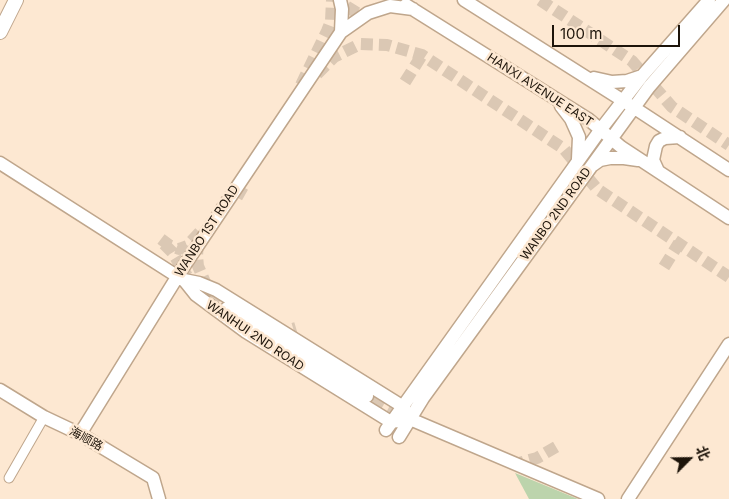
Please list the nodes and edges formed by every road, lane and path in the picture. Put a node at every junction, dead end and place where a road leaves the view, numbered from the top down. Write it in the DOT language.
graph roads {
  1 [pos="16,0"];
  2 [pos="340,0"];
  3 [pos="398,0"];
  4 [pos="464,0"];
  5 [pos="709,0"];
  6 [pos="724,0"];
  7 [pos="413,9"];
  8 [pos="0,32"];
  9 [pos="341,32"];
  10 [pos="582,75"];
  11 [pos="646,82"];
  12 [pos="555,98"];
  13 [pos="628,104"];
  14 [pos="657,122"];
  15 [pos="601,129"];
  16 [pos="680,137"];
  17 [pos="611,138"];
  18 [pos="578,159"];
  19 [pos="643,161"];
  20 [pos="0,163"];
  21 [pos="589,168"];
  22 [pos="729,170"];
  23 [pos="658,171"];
  24 [pos="729,218"];
  25 [pos="181,278"];
  26 [pos="729,344"];
  27 [pos="0,390"];
  28 [pos="367,396"];
  29 [pos="402,406"];
  30 [pos="44,417"];
  31 [pos="410,420"];
  32 [pos="388,426"];
  33 [pos="80,434"];
  34 [pos="399,437"];
  35 [pos="9,478"];
  36 [pos="160,499"];
  37 [pos="598,499"];
  38 [pos="628,499"];
  1 -- 8 [label="main road"];
  2 -- 9 [label="street"];
  3 -- 7 [label="street, HANXI AVENUE EAST"];
  4 -- 10 [label="street"];
  5 -- 11 [label="street, WANBO 2ND ROAD"];
  6 -- 11 [label="street, WANBO 2ND ROAD"];
  7 -- 9 [label="street, WANBO 1ST ROAD"];
  7 -- 12 [label="street, HANXI AVENUE EAST"];
  9 -- 25 [label="street, WANBO 1ST ROAD"];
  10 -- 11 [label="street"];
  10 -- 13 [label="street"];
  11 -- 13 [label="street, WANBO 2ND ROAD"];
  11 -- 14 [label="street"];
  12 -- 15 [label="street, HANXI AVENUE EAST"];
  12 -- 18 [label="street"];
  13 -- 14 [label="street"];
  13 -- 15 [label="street, WANBO 2ND ROAD"];
  13 -- 17 [label="street, WANBO 2ND ROAD"];
  14 -- 16 [label="street"];
  15 -- 17 [label="street, HANXI AVENUE EAST"];
  15 -- 18 [label="street, WANBO 2ND ROAD"];
  16 -- 22 [label="street"];
  16 -- 23 [label="street"];
  17 -- 19 [label="street, HANXI AVENUE EAST"];
  17 -- 21 [label="street, WANBO 2ND ROAD"];
  18 -- 29 [label="street, WANBO 2ND ROAD"];
  19 -- 21 [label="street"];
  19 -- 23 [label="street, HANXI AVENUE EAST"];
  20 -- 25 [label="street, WANHUI 2ND ROAD"];
  21 -- 31 [label="street, WANBO 2ND ROAD"];
  23 -- 24 [label="street, HANXI AVENUE EAST"];
  25 -- 28 [label="street"];
  25 -- 29 [label="street, WANHUI 2ND ROAD"];
  25 -- 32 [label="street, WANHUI 2ND ROAD"];
  25 -- 33 [label="street, WANBO 1ST ROAD"];
  26 -- 38 [label="street"];
  27 -- 30 [label="street, 海顺路"];
  29 -- 31 [label="street, WANHUI 2ND ROAD"];
  29 -- 32 [label="street, WANBO 2ND ROAD"];
  30 -- 33 [label="street, 海顺路"];
  30 -- 35 [label="street"];
  31 -- 32 [label="street"];
  31 -- 34 [label="street, WANBO 2ND ROAD"];
  31 -- 37 [label="street"];
  33 -- 36 [label="street, 海顺路"];
}
